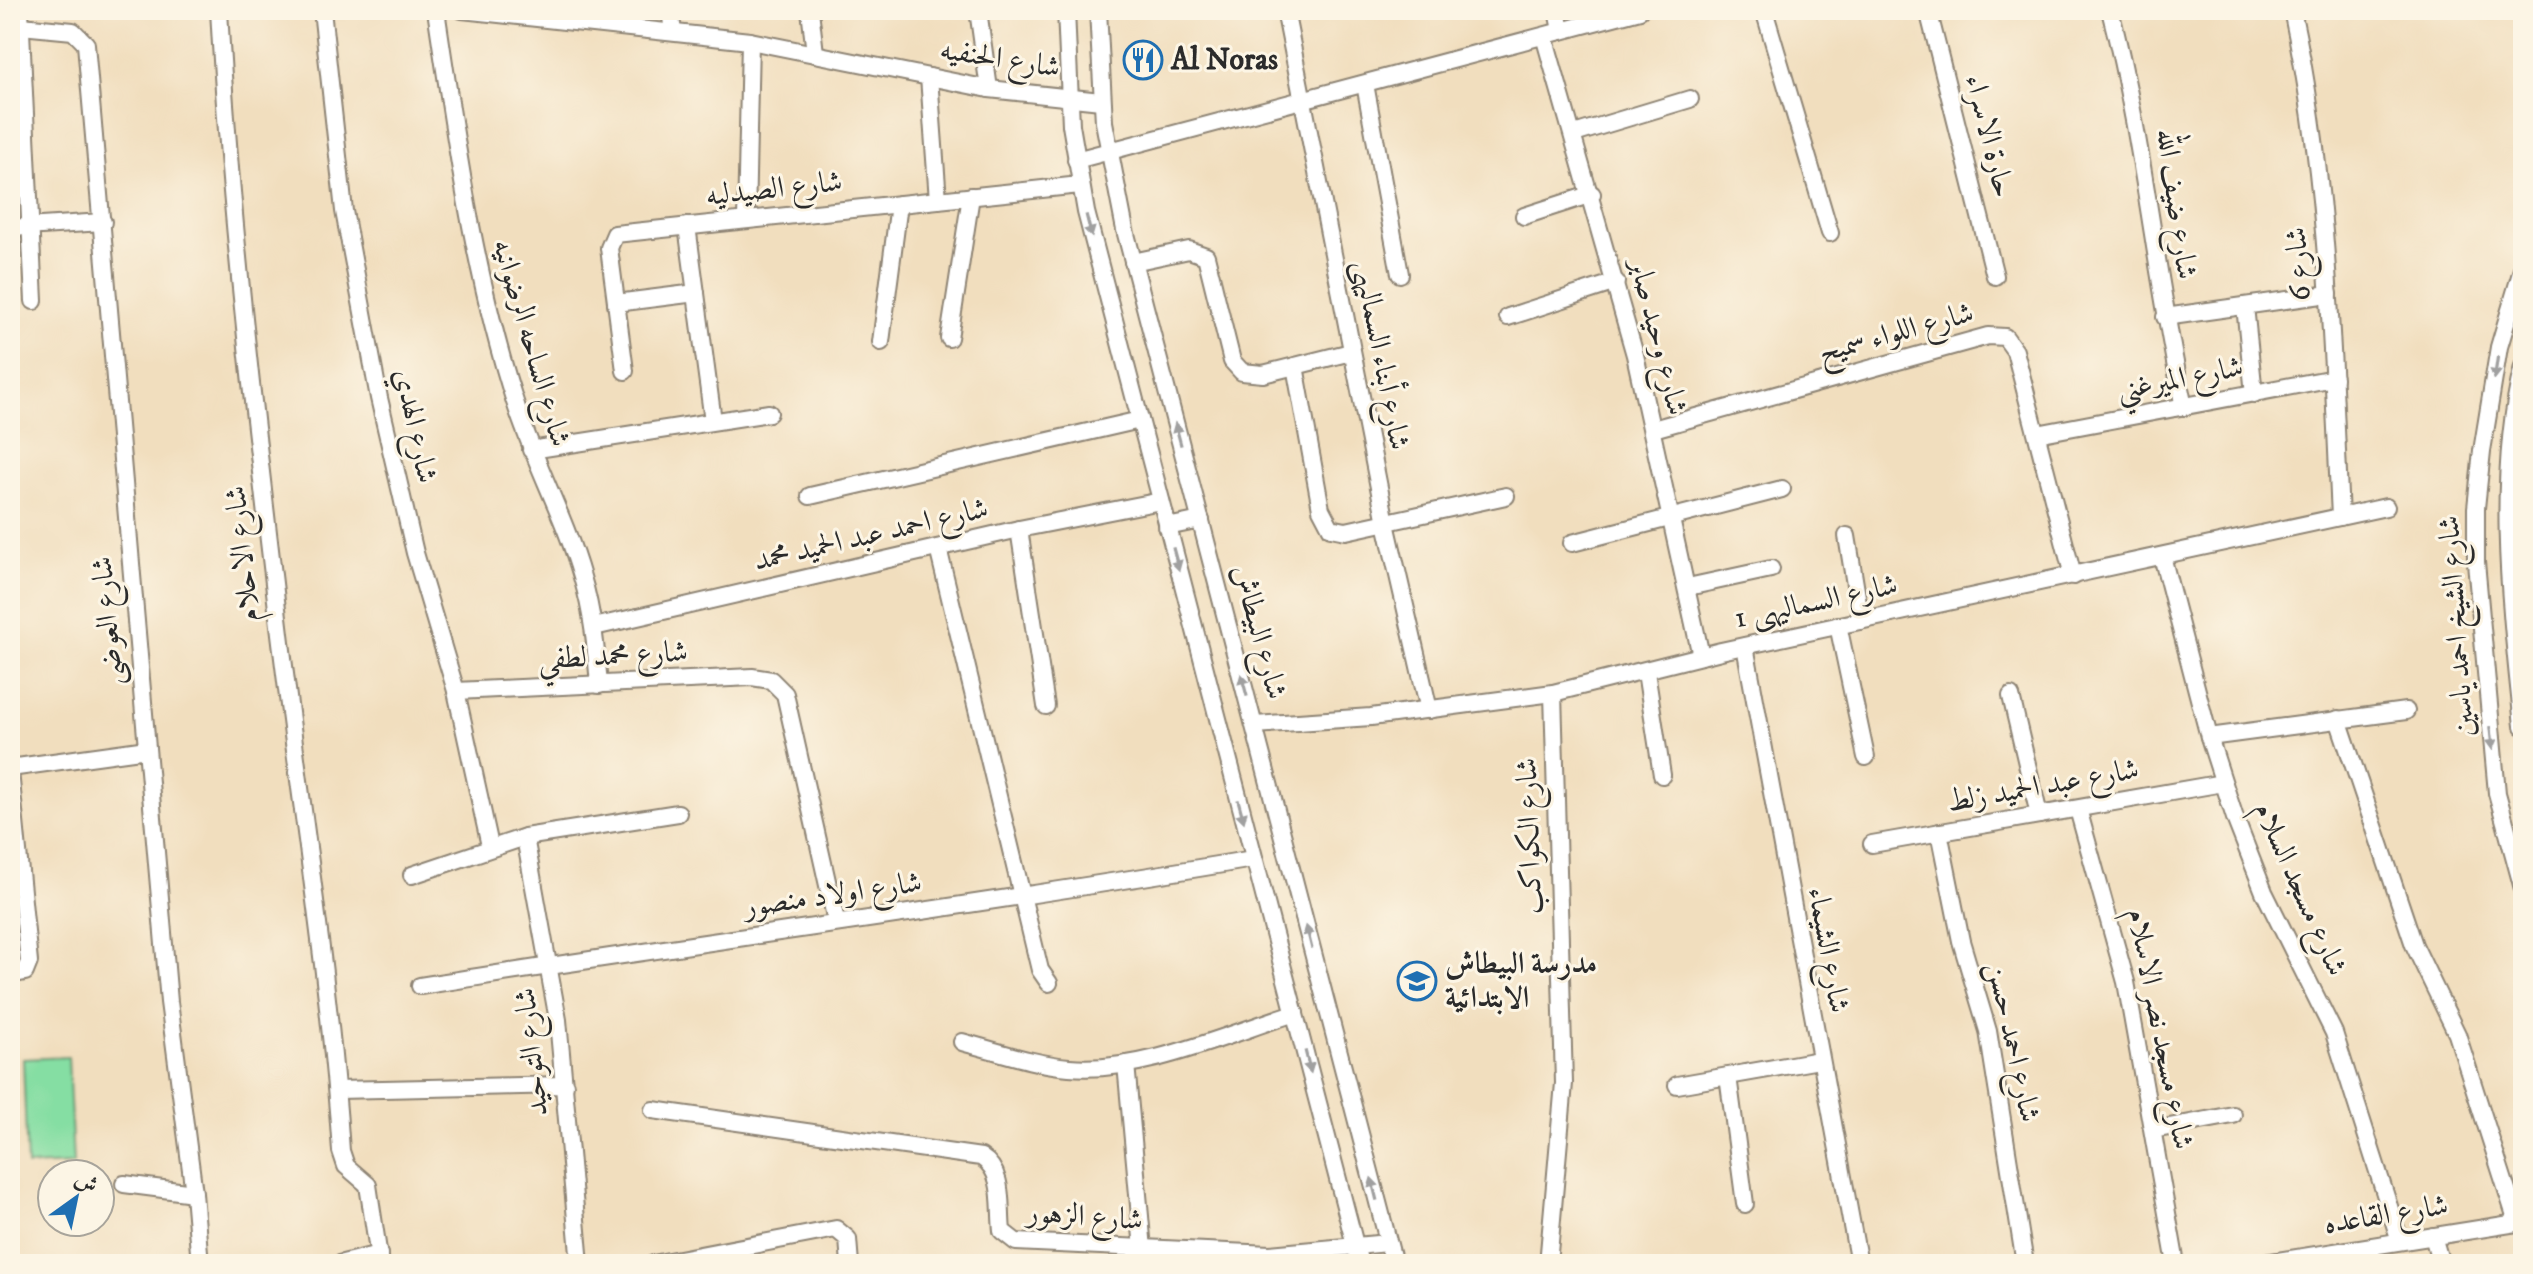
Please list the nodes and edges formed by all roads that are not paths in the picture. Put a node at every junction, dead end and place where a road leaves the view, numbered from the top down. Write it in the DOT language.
graph roads {
  1 [pos="219,10"];
  2 [pos="322,10"];
  3 [pos="436,10"];
  4 [pos="462,10"];
  5 [pos="670,10"];
  6 [pos="810,10"];
  7 [pos="978,10"];
  8 [pos="1066,10"];
  9 [pos="1098,10"];
  10 [pos="1285,10"];
  11 [pos="1557,10"];
  12 [pos="1640,10"];
  13 [pos="1764,10"];
  14 [pos="1928,10"];
  15 [pos="2110,10"];
  16 [pos="2292,10"];
  17 [pos="20,18"];
  18 [pos="1561,31"];
  19 [pos="673,32"];
  20 [pos="1544,36"];
  21 [pos="750,41"];
  22 [pos="815,53"];
  23 [pos="929,77"];
  24 [pos="1365,84"];
  25 [pos="989,89"];
  26 [pos="1068,99"];
  27 [pos="1690,99"];
  28 [pos="1101,101"];
  29 [pos="1302,101"];
  30 [pos="1574,134"];
  31 [pos="1108,153"];
  32 [pos="1076,160"];
  33 [pos="1080,185"];
  34 [pos="1592,194"];
  35 [pos="971,196"];
  36 [pos="938,200"];
  37 [pos="899,204"];
  38 [pos="1524,216"];
  39 [pos="746,220"];
  40 [pos="103,222"];
  41 [pos="687,226"];
  42 [pos="31,227"];
  43 [pos="10,228"];
  44 [pos="1830,233"];
  45 [pos="1133,262"];
  46 [pos="2523,266"];
  47 [pos="1400,274"];
  48 [pos="1995,276"];
  49 [pos="1616,282"];
  50 [pos="696,293"];
  51 [pos="2329,294"];
  52 [pos="34,301"];
  53 [pos="616,303"];
  54 [pos="2245,306"];
  55 [pos="1508,317"];
  56 [pos="2165,317"];
  57 [pos="949,338"];
  58 [pos="881,342"];
  59 [pos="1351,352"];
  60 [pos="1295,366"];
  61 [pos="2523,366"];
  62 [pos="625,371"];
  63 [pos="2334,378"];
  64 [pos="2254,394"];
  65 [pos="2184,407"];
  66 [pos="769,413"];
  67 [pos="1140,420"];
  68 [pos="713,421"];
  69 [pos="1653,429"];
  70 [pos="2037,434"];
  71 [pos="531,450"];
  72 [pos="1782,489"];
  73 [pos="810,496"];
  74 [pos="1506,496"];
  75 [pos="1161,501"];
  76 [pos="2386,507"];
  77 [pos="1673,517"];
  78 [pos="2340,517"];
  79 [pos="1201,520"];
  80 [pos="1386,523"];
  81 [pos="1167,527"];
  82 [pos="1019,529"];
  83 [pos="1847,536"];
  84 [pos="1572,543"];
  85 [pos="938,548"];
  86 [pos="2162,556"];
  87 [pos="1771,569"];
  88 [pos="2073,576"];
  89 [pos="1688,587"];
  90 [pos="1861,621"];
  91 [pos="1838,625"];
  92 [pos="594,627"];
  93 [pos="1745,646"];
  94 [pos="1701,656"];
  95 [pos="1646,672"];
  96 [pos="599,685"];
  97 [pos="456,691"];
  98 [pos="1553,693"];
  99 [pos="2011,696"];
  100 [pos="1046,706"];
  101 [pos="1429,710"];
  102 [pos="2406,711"];
  103 [pos="2338,719"];
  104 [pos="1255,725"];
  105 [pos="2523,726"];
  106 [pos="2209,737"];
  107 [pos="147,749"];
  108 [pos="1866,757"];
  109 [pos="10,770"];
  110 [pos="1662,775"];
  111 [pos="2223,783"];
  112 [pos="2078,809"];
  113 [pos="678,813"];
  114 [pos="2039,815"];
  115 [pos="1939,832"];
  116 [pos="525,837"];
  117 [pos="1872,844"];
  118 [pos="490,846"];
  119 [pos="1253,859"];
  120 [pos="412,875"];
  121 [pos="2523,889"];
  122 [pos="1022,898"];
  123 [pos="836,921"];
  124 [pos="551,965"];
  125 [pos="10,975"];
  126 [pos="1049,983"];
  127 [pos="420,986"];
  128 [pos="1295,1013"];
  129 [pos="962,1042"];
  130 [pos="1819,1060"];
  131 [pos="1126,1064"];
  132 [pos="1728,1076"];
  133 [pos="565,1085"];
  134 [pos="1677,1085"];
  135 [pos="337,1090"];
  136 [pos="653,1110"];
  137 [pos="2233,1115"];
  138 [pos="2153,1130"];
  139 [pos="124,1184"];
  140 [pos="194,1193"];
  141 [pos="1745,1204"];
  142 [pos="2520,1222"];
  143 [pos="2433,1236"];
  144 [pos="2400,1241"];
  145 [pos="1388,1243"];
  146 [pos="1143,1249"];
  147 [pos="1357,1256"];
  148 [pos="379,1259"];
  149 [pos="2286,1262"];
  150 [pos="200,1264"];
  151 [pos="339,1264"];
  152 [pos="580,1264"];
  153 [pos="653,1264"];
  154 [pos="850,1264"];
  155 [pos="1394,1264"];
  156 [pos="1548,1264"];
  157 [pos="1859,1264"];
  158 [pos="2025,1264"];
  159 [pos="2176,1264"];
  160 [pos="2259,1264"];
  161 [pos="2441,1264"];
  1 -- 135 [label="street, شارع الاحلام"];
  2 -- 97 [label="street, شارع الهدي"];
  3 -- 71 [label="street, شارع الساحه الرضوانيه"];
  4 -- 19 [label="street, شارع الحنفيه"];
  5 -- 19 [label="street"];
  6 -- 22 [label="street"];
  7 -- 25 [label="street"];
  8 -- 26 [label="street, شارع البيطاش"];
  9 -- 28 [label="street, شارع البيطاش"];
  10 -- 29 [label="street, شارع أبناء السماليهى"];
  11 -- 18 [label="street"];
  12 -- 18 [label="street"];
  13 -- 44 [label="street"];
  14 -- 48 [label="street, حارة الاسراء"];
  15 -- 56 [label="street, شارع ضيف الله"];
  16 -- 51 [label="street, شارع 6"];
  17 -- 40 [label="street, شارع العوضى"];
  17 -- 42 [label="street"];
  18 -- 20 [label="street"];
  19 -- 21 [label="street, شارع الحنفيه"];
  20 -- 24 [label="street"];
  20 -- 30 [label="street, شارع وحيد صابر"];
  21 -- 22 [label="street, شارع الحنفيه"];
  21 -- 39 [label="street"];
  22 -- 23 [label="street, شارع الحنفيه"];
  23 -- 25 [label="street, شارع الحنفيه"];
  23 -- 36 [label="street"];
  24 -- 29 [label="street"];
  24 -- 47 [label="street"];
  25 -- 26 [label="street, شارع الحنفيه"];
  26 -- 28 [label="street, شارع الحنفيه"];
  26 -- 32 [label="street, شارع البيطاش"];
  27 -- 30 [label="street"];
  28 -- 31 [label="street, شارع البيطاش"];
  29 -- 31 [label="street"];
  29 -- 59 [label="street, شارع أبناء السماليهى"];
  30 -- 34 [label="street, شارع وحيد صابر"];
  31 -- 32 [label="street"];
  31 -- 45 [label="street, شارع البيطاش"];
  32 -- 33 [label="street, شارع البيطاش"];
  33 -- 35 [label="street, شارع الصيدليه"];
  33 -- 67 [label="street, شارع البيطاش, one-way"];
  34 -- 38 [label="street"];
  34 -- 49 [label="street, شارع وحيد صابر"];
  35 -- 36 [label="street, شارع الصيدليه"];
  35 -- 57 [label="street"];
  36 -- 37 [label="street, شارع الصيدليه"];
  37 -- 39 [label="street, شارع الصيدليه"];
  37 -- 58 [label="street"];
  39 -- 41 [label="street, شارع الصيدليه"];
  40 -- 42 [label="street"];
  40 -- 107 [label="street, شارع العوضى"];
  41 -- 50 [label="street"];
  41 -- 53 [label="street, شارع الصيدليه"];
  42 -- 43 [label="street"];
  42 -- 52 [label="street"];
  45 -- 60 [label="street"];
  79 -- 45 [label="street, شارع البيطاش, one-way"];
  46 -- 121 [label="street, شارع الشيخ احمد ياسين, one-way"];
  49 -- 55 [label="street"];
  49 -- 69 [label="street, شارع وحيد صابر"];
  50 -- 53 [label="street"];
  50 -- 68 [label="street"];
  51 -- 54 [label="street"];
  51 -- 63 [label="street, شارع 6"];
  53 -- 62 [label="street, شارع الصيدليه"];
  54 -- 56 [label="street"];
  54 -- 64 [label="street"];
  56 -- 65 [label="street, شارع ضيف الله"];
  59 -- 60 [label="street"];
  59 -- 80 [label="street, شارع أبناء السماليهى"];
  60 -- 80 [label="street"];
  61 -- 105 [label="street, شارع الشيخ احمد ياسين"];
  63 -- 64 [label="street, شارع الميرغني"];
  63 -- 78 [label="street, شارع 6"];
  64 -- 65 [label="street, شارع الميرغني"];
  65 -- 70 [label="street, شارع الميرغني"];
  66 -- 68 [label="street"];
  67 -- 73 [label="street"];
  67 -- 75 [label="street, شارع البيطاش"];
  68 -- 71 [label="street"];
  69 -- 70 [label="street, شارع اللواء سميح"];
  69 -- 77 [label="street, شارع وحيد صابر"];
  70 -- 88 [label="street, شارع اللواء سميح"];
  71 -- 92 [label="street, شارع الساحه الرضوانيه"];
  72 -- 77 [label="street"];
  74 -- 80 [label="street"];
  75 -- 81 [label="street, شارع البيطاش"];
  75 -- 82 [label="street, شارع احمد عبد الحميد محمد"];
  76 -- 78 [label="street, شارع السماليهى 1"];
  77 -- 84 [label="street"];
  77 -- 89 [label="street, شارع وحيد صابر"];
  78 -- 86 [label="street, شارع السماليهى 1"];
  79 -- 81 [label="street"];
  104 -- 79 [label="street, شارع البيطاش, one-way"];
  80 -- 101 [label="street, شارع أبناء السماليهى"];
  81 -- 119 [label="street, شارع البيطاش, one-way"];
  82 -- 85 [label="street, شارع احمد عبد الحميد محمد"];
  82 -- 100 [label="street"];
  83 -- 90 [label="street"];
  85 -- 92 [label="street, شارع احمد عبد الحميد محمد"];
  85 -- 122 [label="street"];
  86 -- 88 [label="street, شارع السماليهى 1"];
  86 -- 106 [label="street, شارع مسجد السلام"];
  87 -- 89 [label="street"];
  88 -- 90 [label="street, شارع السماليهى 1"];
  89 -- 94 [label="street, شارع وحيد صابر"];
  90 -- 91 [label="street, شارع السماليهى 1"];
  91 -- 93 [label="street, شارع السماليهى 1"];
  91 -- 108 [label="street"];
  92 -- 96 [label="street, شارع الساحه الرضوانيه"];
  93 -- 94 [label="street, شارع السماليهى 1"];
  93 -- 130 [label="street, شارع الشيماء"];
  94 -- 95 [label="street, شارع السماليهى 1"];
  95 -- 98 [label="street, شارع السماليهى 1"];
  95 -- 110 [label="street"];
  96 -- 97 [label="street, شارع محمد لطفي"];
  96 -- 123 [label="street, شارع محمد لطفي"];
  97 -- 118 [label="street, شارع الهدي"];
  98 -- 101 [label="street, شارع السماليهى 1"];
  98 -- 156 [label="street, شارع الكواكب"];
  99 -- 114 [label="street"];
  101 -- 104 [label="street, شارع السماليهى 1"];
  102 -- 103 [label="street"];
  103 -- 106 [label="street"];
  103 -- 142 [label="street"];
  145 -- 104 [label="street, شارع البيطاش, one-way"];
  106 -- 111 [label="street, شارع مسجد السلام"];
  107 -- 109 [label="street"];
  107 -- 140 [label="street, شارع العوضى"];
  109 -- 125 [label="street"];
  111 -- 112 [label="street, شارع عبد الحميد زلط"];
  111 -- 144 [label="street, شارع مسجد السلام"];
  112 -- 114 [label="street, شارع عبد الحميد زلط"];
  112 -- 138 [label="street, شارع مسجد نصر الاسلام"];
  113 -- 116 [label="street"];
  114 -- 115 [label="street, شارع عبد الحميد زلط"];
  115 -- 117 [label="street, شارع عبد الحميد زلط"];
  115 -- 158 [label="street, شارع احمد حسن"];
  116 -- 118 [label="street"];
  116 -- 124 [label="street, شارع التوحيد"];
  118 -- 120 [label="street"];
  119 -- 122 [label="street, شارع اولاد منصور"];
  119 -- 128 [label="street, شارع البيطاش"];
  122 -- 123 [label="street, شارع اولاد منصور"];
  122 -- 126 [label="street"];
  123 -- 124 [label="street, شارع اولاد منصور"];
  124 -- 127 [label="street, شارع اولاد منصور"];
  124 -- 133 [label="street, شارع التوحيد"];
  128 -- 131 [label="street"];
  128 -- 147 [label="street, شارع البيطاش, one-way"];
  129 -- 131 [label="street"];
  130 -- 132 [label="street"];
  130 -- 157 [label="street, شارع الشيماء"];
  131 -- 146 [label="street"];
  132 -- 134 [label="street"];
  132 -- 141 [label="street"];
  133 -- 135 [label="street"];
  133 -- 152 [label="street, شارع التوحيد"];
  135 -- 148 [label="street"];
  136 -- 146 [label="street, شارع الزهور"];
  137 -- 138 [label="street"];
  138 -- 159 [label="street, شارع مسجد نصر الاسلام"];
  139 -- 140 [label="street"];
  140 -- 150 [label="street, شارع العوضى"];
  142 -- 143 [label="street, شارع القاعده"];
  143 -- 144 [label="street, شارع القاعده"];
  143 -- 161 [label="street"];
  144 -- 149 [label="street, شارع القاعده"];
  145 -- 147 [label="street, شارع الزهور"];
  145 -- 155 [label="street, شارع البيطاش"];
  146 -- 147 [label="street, شارع الزهور"];
  148 -- 151 [label="street"];
  149 -- 160 [label="street, شارع القاعده"];
  153 -- 154 [label="street"];
}
